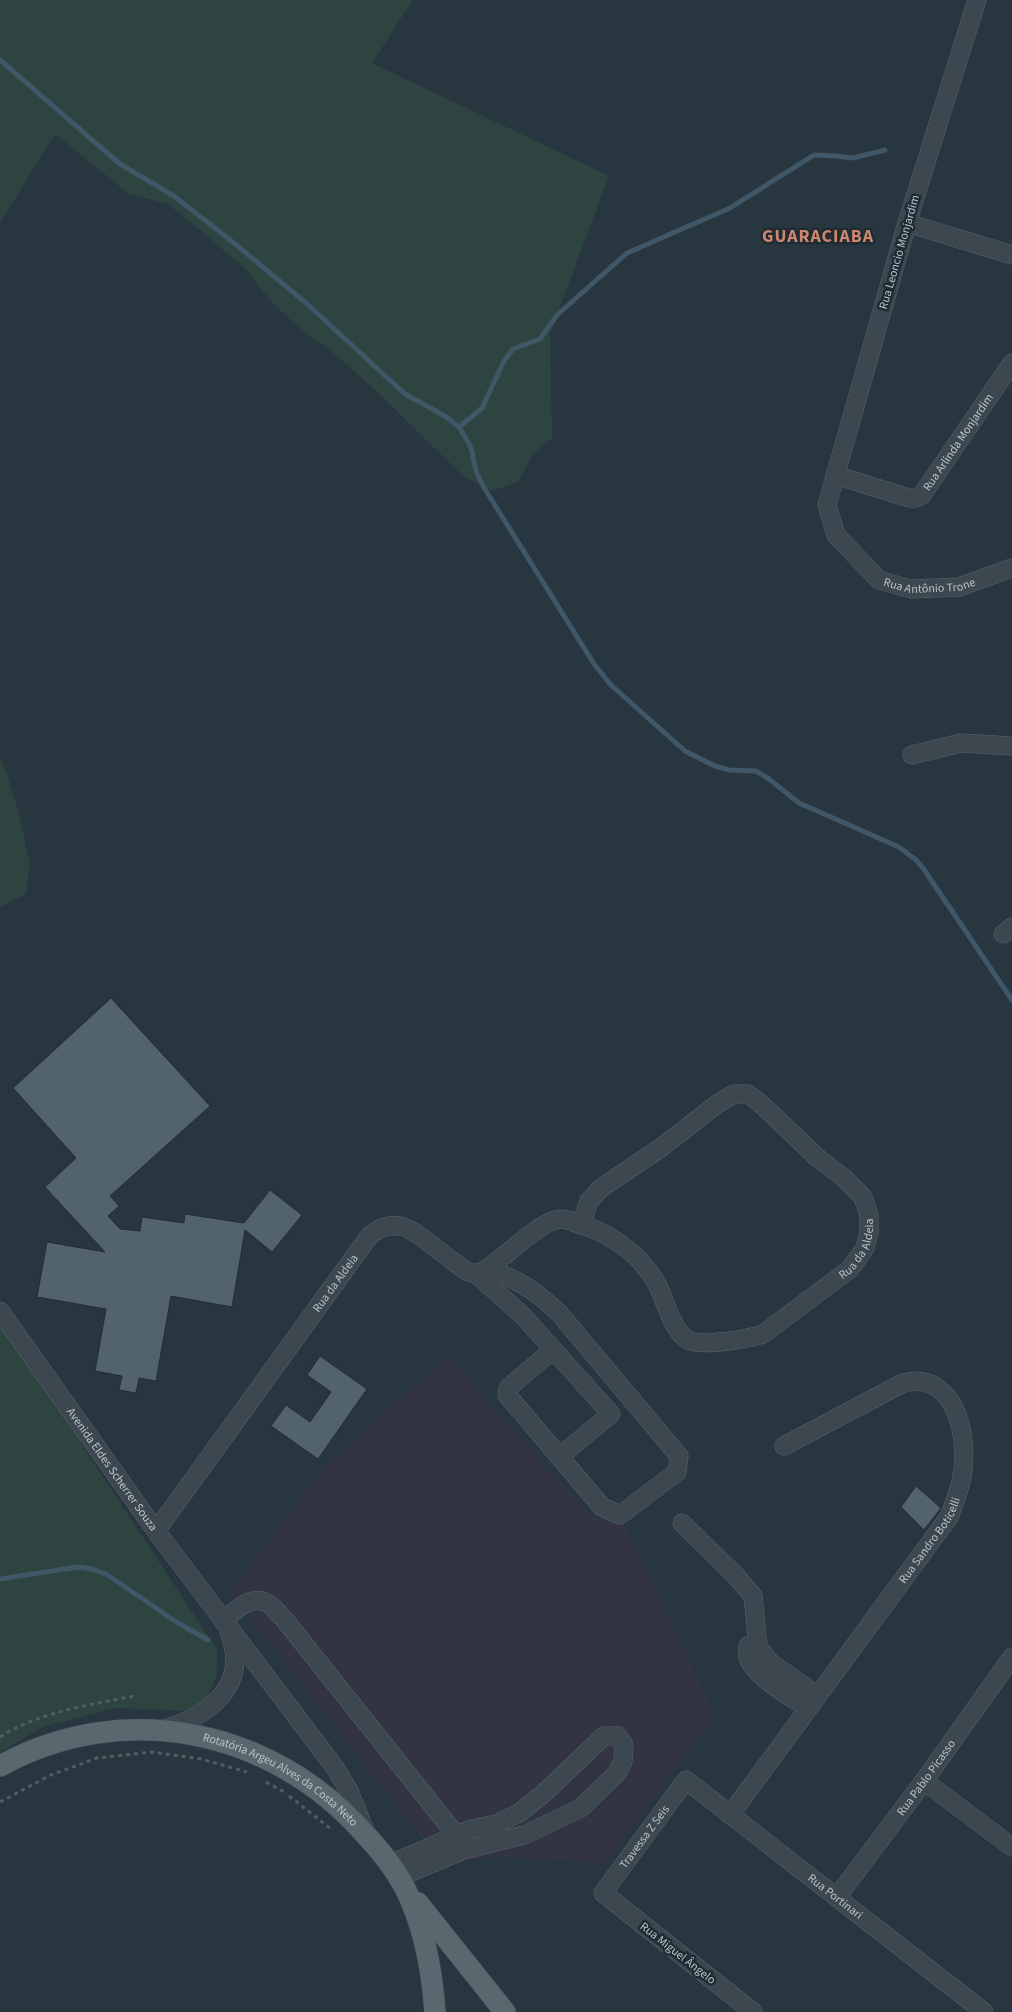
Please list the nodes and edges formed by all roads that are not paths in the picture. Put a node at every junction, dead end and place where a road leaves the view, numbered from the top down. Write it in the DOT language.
graph roads {
  1 [pos="977,0"];
  2 [pos="906,223"];
  3 [pos="1012,255"];
  4 [pos="1012,363"];
  5 [pos="835,476"];
  6 [pos="826,505"];
  7 [pos="1012,568"];
  8 [pos="1012,746"];
  9 [pos="912,755"];
  10 [pos="581,1225"];
  11 [pos="482,1271"];
  12 [pos="0,1311"];
  13 [pos="553,1350"];
  14 [pos="784,1446"];
  15 [pos="559,1457"];
  16 [pos="682,1523"];
  17 [pos="156,1531"];
  18 [pos="225,1623"];
  19 [pos="748,1646"];
  20 [pos="1012,1657"];
  21 [pos="813,1702"];
  22 [pos="161,1730"];
  23 [pos="0,1766"];
  24 [pos="686,1780"];
  25 [pos="924,1781"];
  26 [pos="730,1815"];
  27 [pos="456,1835"];
  28 [pos="368,1838"];
  29 [pos="1012,1847"];
  30 [pos="398,1876"];
  31 [pos="603,1893"];
  32 [pos="837,1897"];
  33 [pos="435,2012"];
  34 [pos="505,2012"];
  35 [pos="753,2012"];
  36 [pos="984,2012"];
  1 -- 2 [label="street, Rua Leoncio Monjardim"];
  2 -- 3 [label="street"];
  2 -- 5 [label="street, Rua Leoncio Monjardim"];
  4 -- 5 [label="street, Rua Arlinda Monjardim"];
  5 -- 6 [label="street, Rua Leoncio Monjardim"];
  6 -- 7 [label="street, Rua Antônio Trone"];
  8 -- 9 [label="street"];
  10 -- 10 [label="street, Rua da Aldeia"];
  10 -- 11 [label="street, Rua da Aldeia"];
  11 -- 13 [label="street"];
  11 -- 15 [label="street"];
  11 -- 17 [label="street, Rua da Aldeia"];
  12 -- 17 [label="street, Avenida Eldes Scherrer Souza"];
  13 -- 15 [label="street"];
  13 -- 15 [label="street"];
  14 -- 21 [label="street, Rua Sandro Boticelli"];
  16 -- 21 [label="street"];
  17 -- 18 [label="street, Avenida Eldes Scherrer Souza"];
  18 -- 22 [label="street, Avenida Eldes Scherrer Souza"];
  18 -- 27 [label="street"];
  18 -- 28 [label="street, Avenida Eldes Scherrer Souza"];
  19 -- 21 [label="street"];
  20 -- 25 [label="street, Rua Pablo Picasso"];
  21 -- 26 [label="street, Rua Sandro Boticelli"];
  22 -- 23 [label="main road, Rotatória Argeu Alves da Costa Neto"];
  22 -- 28 [label="main road, Rotatória Argeu Alves da Costa Neto"];
  24 -- 26 [label="street, Rua Portinari"];
  24 -- 31 [label="street, Travessa Z Seis"];
  25 -- 29 [label="street"];
  25 -- 32 [label="street, Rua Pablo Picasso"];
  26 -- 32 [label="street, Rua Portinari"];
  27 -- 30 [label="street"];
  27 -- 30 [label="street"];
  28 -- 30 [label="main road, Rotatória Argeu Alves da Costa Neto"];
  30 -- 33 [label="main road, Rotatória Argeu Alves da Costa Neto"];
  30 -- 34 [label="main road"];
  31 -- 35 [label="street, Rua Miguel Ângelo"];
  32 -- 36 [label="street, Rua Portinari"];
}
